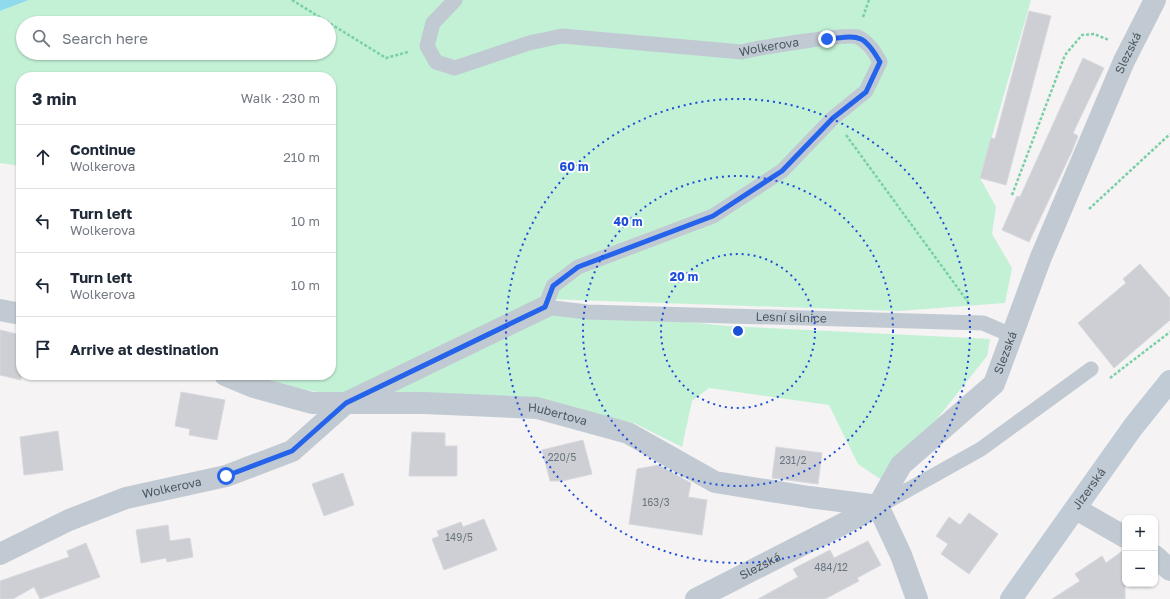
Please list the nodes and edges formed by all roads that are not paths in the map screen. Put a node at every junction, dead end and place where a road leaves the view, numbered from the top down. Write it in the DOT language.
graph roads {
  1 [pos="454,0"];
  2 [pos="1155,0"];
  3 [pos="545,307"];
  4 [pos="0,310"];
  5 [pos="16,313"];
  6 [pos="1011,335"];
  7 [pos="1091,369"];
  8 [pos="237,380"];
  9 [pos="1170,381"];
  10 [pos="346,403"];
  11 [pos="878,506"];
  12 [pos="1076,509"];
  13 [pos="1122,535"];
  14 [pos="1,551"];
  15 [pos="1158,559"];
  16 [pos="1170,570"];
  17 [pos="696,599"];
  18 [pos="917,599"];
  19 [pos="1011,599"];
  1 -- 3 [label="lane, Wolkerova"];
  2 -- 6 [label="street, Slezská"];
  3 -- 6 [label="lane, Lesní silnice"];
  3 -- 10 [label="street, Wolkerova"];
  4 -- 5 [label="street"];
  6 -- 11 [label="street, Slezská"];
  7 -- 11 [label="lane"];
  8 -- 10 [label="street, Hubertova"];
  9 -- 12 [label="street, Jizerská"];
  10 -- 11 [label="street, Hubertova"];
  10 -- 14 [label="street, Wolkerova"];
  11 -- 17 [label="street, Slezská"];
  11 -- 18 [label="street"];
  12 -- 13 [label="street"];
  12 -- 19 [label="street, Jizerská"];
  15 -- 16 [label="street"];
}
